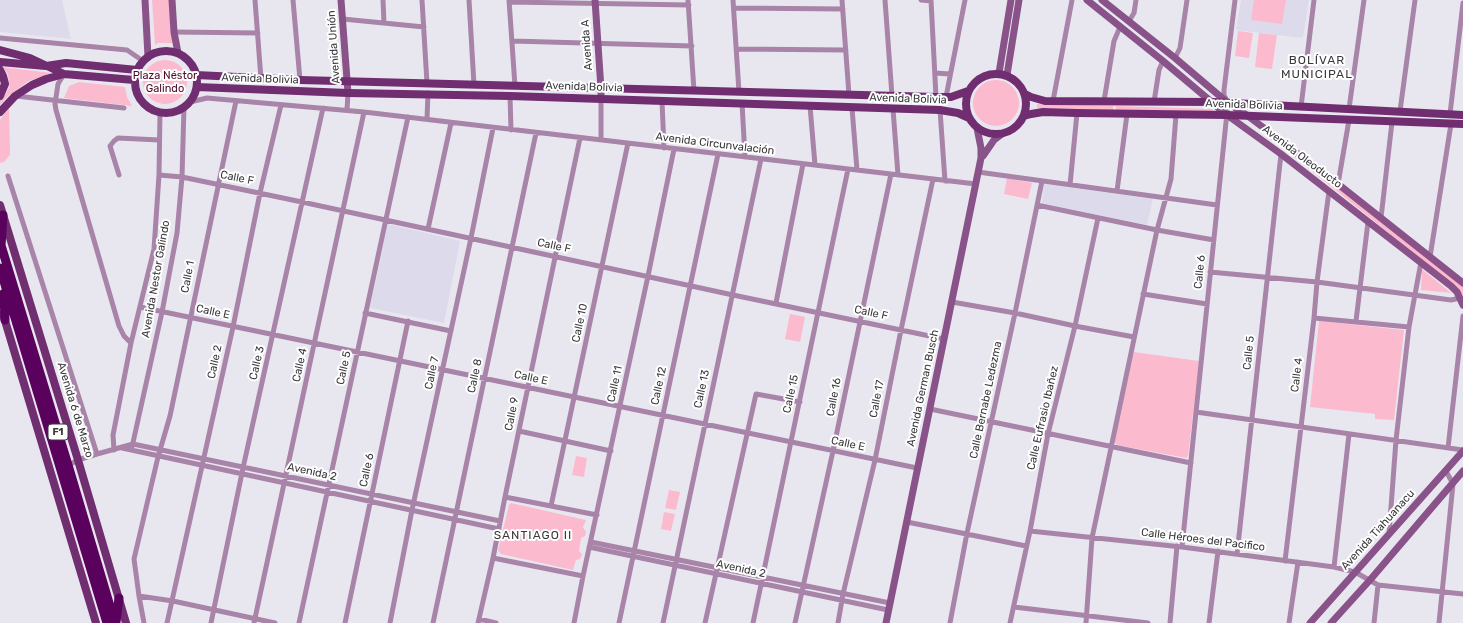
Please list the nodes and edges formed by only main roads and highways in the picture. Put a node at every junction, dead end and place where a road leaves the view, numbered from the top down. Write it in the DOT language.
graph roads {
  1 [pos="0,50"];
  2 [pos="0,62"];
  3 [pos="46,66"];
  4 [pos="0,70"];
  5 [pos="137,70"];
  6 [pos="64,74"];
  7 [pos="196,75"];
  8 [pos="134,80"];
  9 [pos="196,87"];
  10 [pos="968,91"];
  11 [pos="1025,94"];
  12 [pos="0,96"];
  13 [pos="0,112"];
  14 [pos="1463,115"];
  15 [pos="1024,116"];
  16 [pos="969,118"];
  17 [pos="1463,124"];
  18 [pos="0,205"];
  19 [pos="3,216"];
  20 [pos="1,244"];
  21 [pos="0,268"];
  22 [pos="4,282"];
  23 [pos="0,304"];
  24 [pos="5,320"];
  25 [pos="65,468"];
  26 [pos="119,598"];
  27 [pos="96,623"];
  28 [pos="107,623"];
  29 [pos="115,623"];
  30 [pos="126,623"];
  1 -- 3 [label="main road"];
  2 -- 3 [label="main road"];
  3 -- 5 [label="main road"];
  3 -- 6 [label="main road"];
  4 -- 12 [label="main road"];
  5 -- 7 [label="main road"];
  5 -- 8 [label="main road"];
  6 -- 8 [label="main road"];
  6 -- 13 [label="main road"];
  7 -- 9 [label="main road"];
  7 -- 10 [label="main road, Avenida Bolivia"];
  8 -- 9 [label="main road"];
  9 -- 16 [label="main road, Avenida Bolivia"];
  10 -- 11 [label="main road"];
  10 -- 16 [label="main road"];
  11 -- 14 [label="main road, Avenida Bolivia"];
  11 -- 15 [label="main road"];
  15 -- 16 [label="main road"];
  15 -- 17 [label="main road, Avenida Bolivia"];
  18 -- 19 [label="main road, Avenida 6 de Marzo"];
  19 -- 20 [label="highway"];
  19 -- 26 [label="main road, Avenida 6 de Marzo"];
  20 -- 25 [label="highway, Avenida 6 de Marzo / F1"];
  21 -- 22 [label="highway, Avenida 6 de Marzo / F1"];
  22 -- 24 [label="highway"];
  22 -- 25 [label="highway, Avenida 6 de Marzo / F1"];
  23 -- 24 [label="main road"];
  24 -- 27 [label="main road"];
  25 -- 28 [label="highway, Avenida 6 de Marzo / F1"];
  25 -- 29 [label="highway, Avenida 6 de Marzo / F1"];
  26 -- 29 [label="highway"];
  26 -- 30 [label="main road, Avenida 6 de Marzo"];
}
